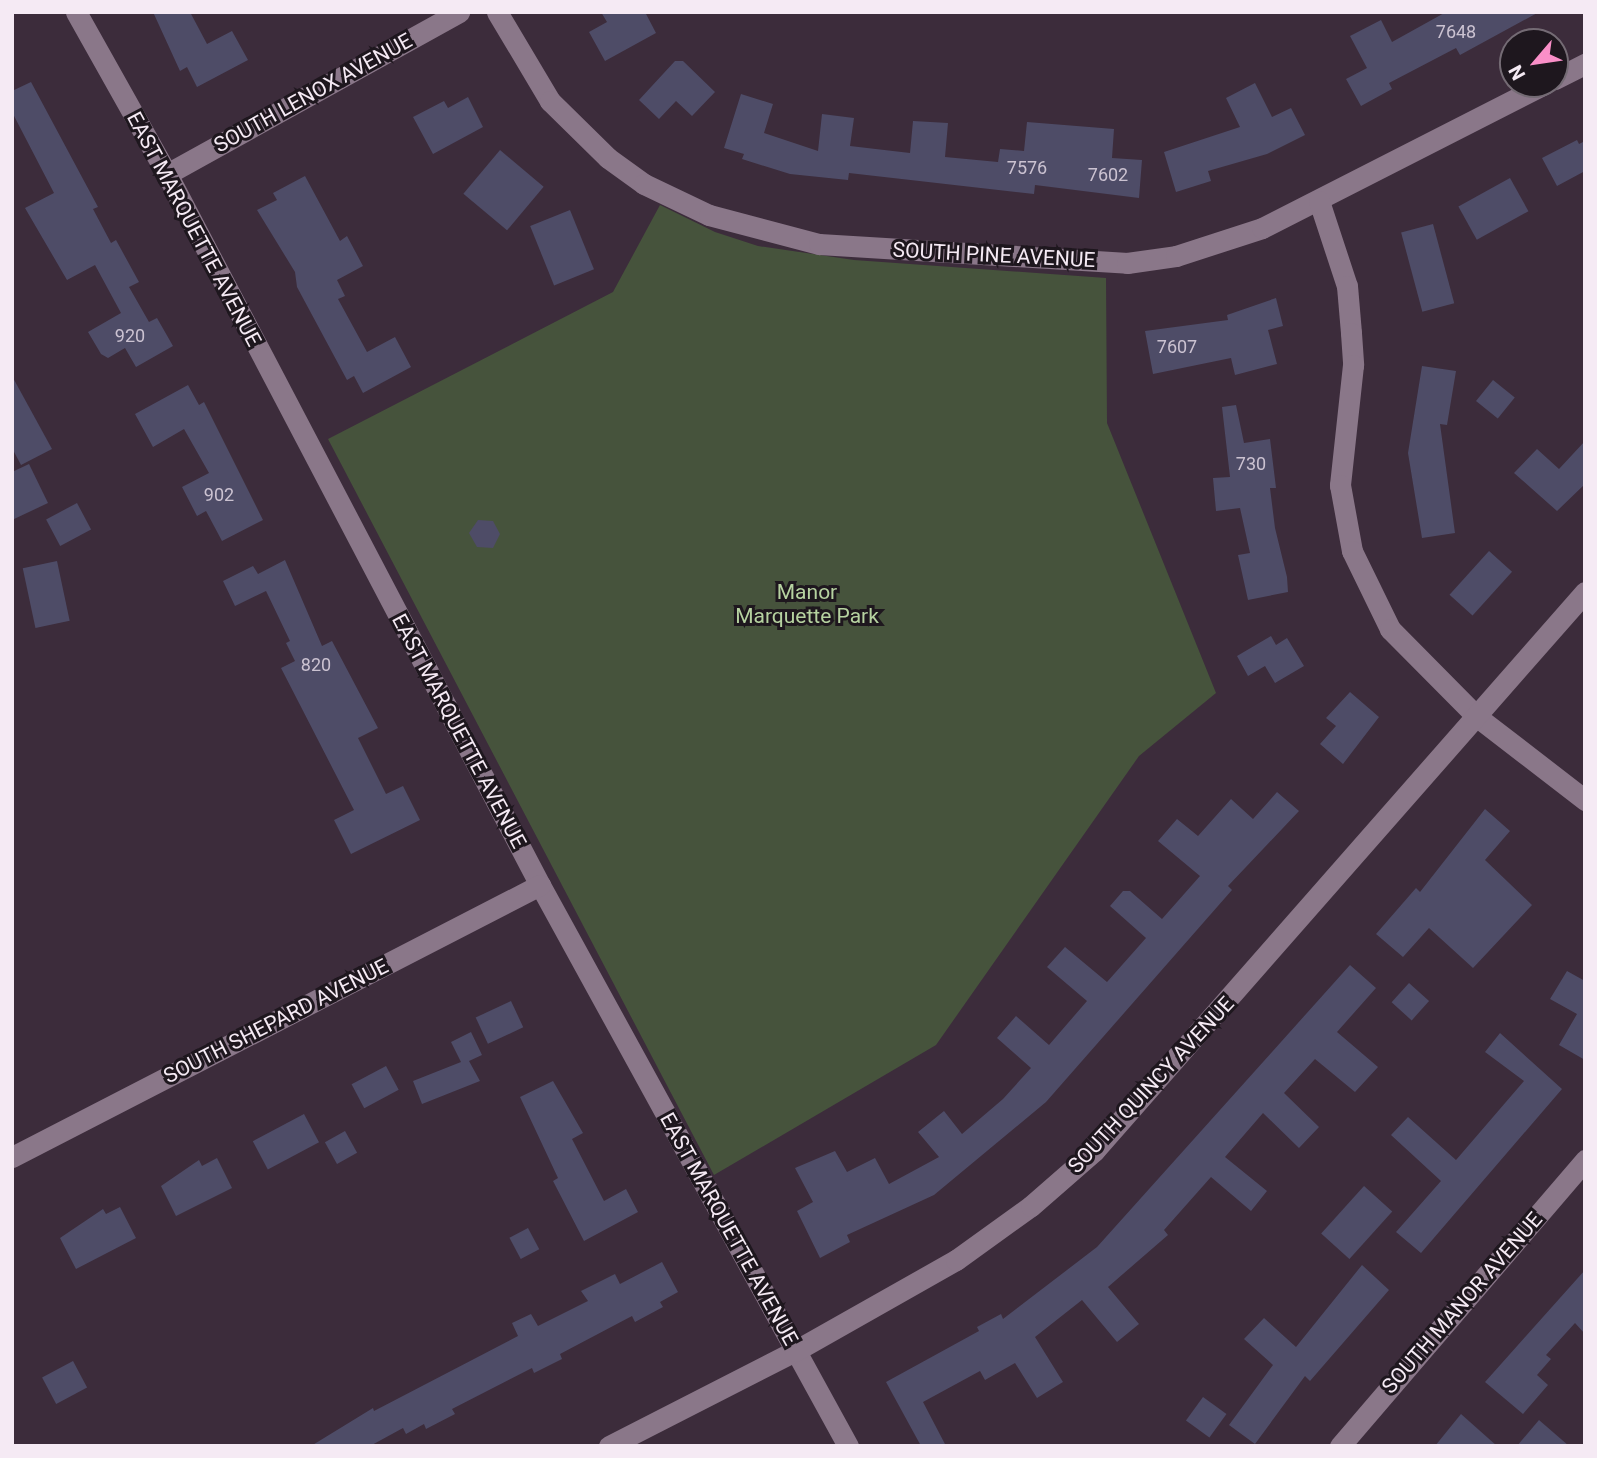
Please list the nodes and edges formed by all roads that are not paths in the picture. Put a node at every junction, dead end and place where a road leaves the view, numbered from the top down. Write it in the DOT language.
graph roads {
  1 [pos="76,12"];
  2 [pos="459,12"];
  3 [pos="497,12"];
  4 [pos="1585,64"];
  5 [pos="1569,72"];
  6 [pos="1518,98"];
  7 [pos="167,174"];
  8 [pos="1319,201"];
  9 [pos="1585,592"];
  10 [pos="1476,716"];
  11 [pos="1585,800"];
  12 [pos="540,884"];
  13 [pos="12,1157"];
  14 [pos="1585,1160"];
  15 [pos="795,1351"];
  16 [pos="609,1446"];
  17 [pos="848,1446"];
  18 [pos="1340,1446"];
  1 -- 7 [label="street, EAST MARQUETTE AVENUE"];
  2 -- 7 [label="street, SOUTH LENOX AVENUE"];
  3 -- 8 [label="street, SOUTH PINE AVENUE"];
  4 -- 5 [label="street"];
  6 -- 8 [label="street, SOUTH PINE AVENUE"];
  7 -- 12 [label="street, EAST MARQUETTE AVENUE"];
  8 -- 10 [label="street"];
  9 -- 10 [label="street, SOUTH QUINCY AVENUE"];
  10 -- 11 [label="street"];
  10 -- 15 [label="street, SOUTH QUINCY AVENUE"];
  12 -- 13 [label="street, SOUTH SHEPARD AVENUE"];
  12 -- 15 [label="street, EAST MARQUETTE AVENUE"];
  14 -- 18 [label="street, SOUTH MANOR AVENUE"];
  15 -- 16 [label="street, SOUTH QUINCY AVENUE"];
  15 -- 17 [label="street, EAST MARQUETTE AVENUE"];
}
